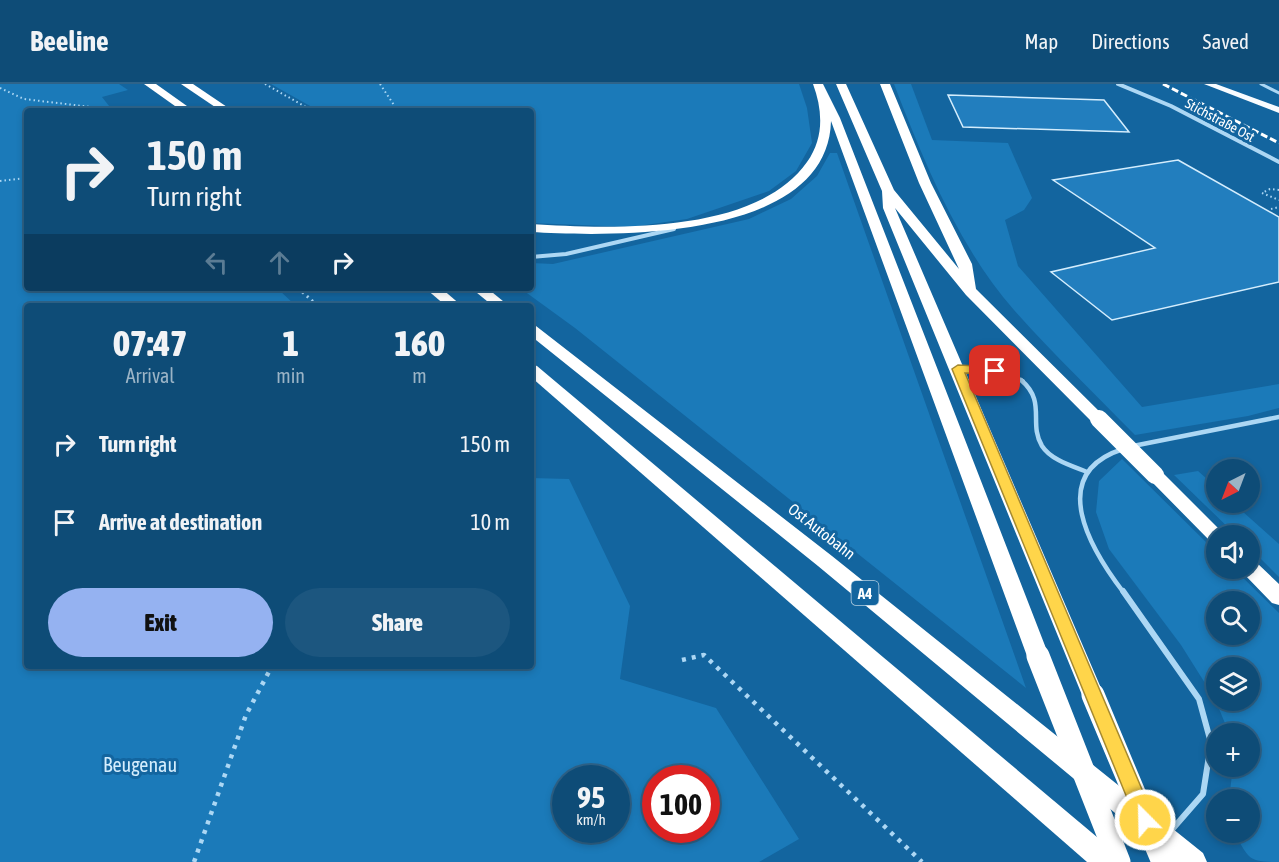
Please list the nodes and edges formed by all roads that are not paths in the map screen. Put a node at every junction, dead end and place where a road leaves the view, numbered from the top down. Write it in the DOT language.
graph roads {
  1 [pos="149,84"];
  2 [pos="186,84"];
  3 [pos="818,84"];
  4 [pos="841,84"];
  5 [pos="885,84"];
  6 [pos="1118,84"];
  7 [pos="1208,84"];
  8 [pos="1261,84"];
  9 [pos="1279,93"];
  10 [pos="826,104"];
  11 [pos="185,108"];
  12 [pos="223,108"];
  13 [pos="1279,110"];
  14 [pos="1279,162"];
  15 [pos="888,191"];
  16 [pos="711,220"];
  17 [pos="534,228"];
  18 [pos="534,256"];
  19 [pos="436,291"];
  20 [pos="482,291"];
  21 [pos="971,292"];
  22 [pos="451,303"];
  23 [pos="498,303"];
  24 [pos="534,331"];
  25 [pos="958,369"];
  26 [pos="534,372"];
  27 [pos="1279,417"];
  28 [pos="1087,472"];
  29 [pos="1206,525"];
  30 [pos="1260,578"];
  31 [pos="1279,597"];
  32 [pos="1166,838"];
  33 [pos="1107,862"];
  34 [pos="1119,862"];
  35 [pos="1163,862"];
  36 [pos="1194,862"];
  1 -- 11 [label="highway"];
  2 -- 12 [label="highway"];
  3 -- 10 [label="highway"];
  4 -- 15 [label="highway"];
  5 -- 21 [label="highway"];
  6 -- 14 [label="street, Stichstraße Ost"];
  7 -- 13 [label="main road"];
  8 -- 9 [label="lane"];
  10 -- 16 [label="highway"];
  10 -- 34 [label="highway, bridge"];
  15 -- 21 [label="highway"];
  15 -- 25 [label="highway"];
  16 -- 17 [label="highway"];
  16 -- 18 [label="lane"];
  19 -- 22 [label="highway"];
  20 -- 23 [label="highway"];
  21 -- 29 [label="highway, bridge"];
  24 -- 32 [label="highway, Ost Autobahn / A4"];
  25 -- 28 [label="lane"];
  25 -- 35 [label="highway, bridge"];
  26 -- 33 [label="highway"];
  27 -- 28 [label="lane"];
  28 -- 32 [label="lane"];
  30 -- 31 [label="highway"];
  32 -- 36 [label="highway, Ost Autobahn / A4"];
}
